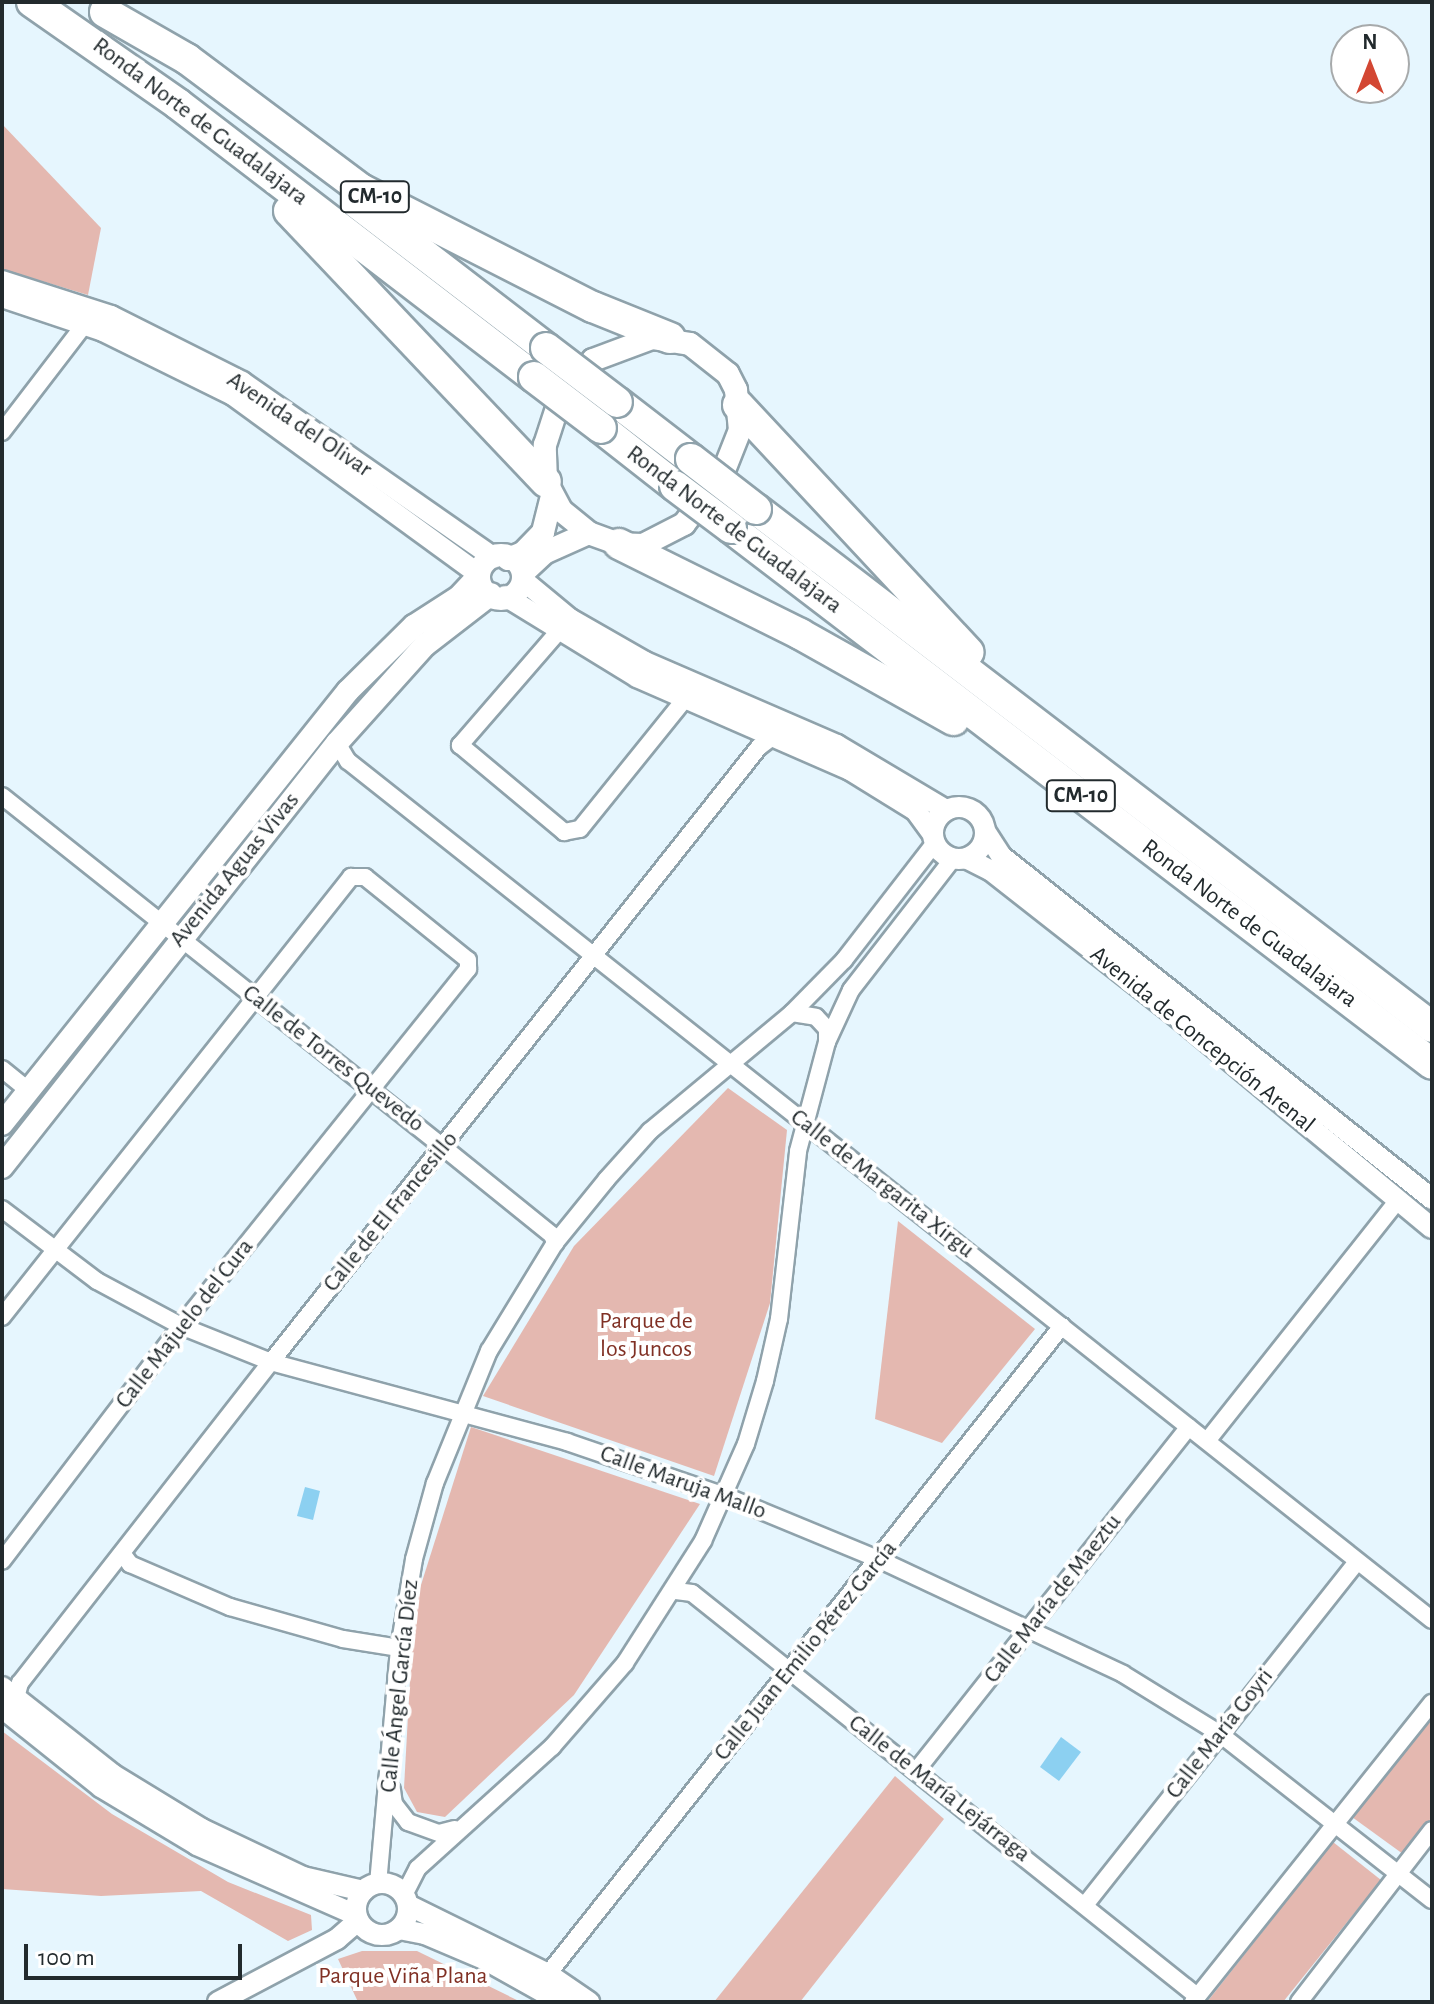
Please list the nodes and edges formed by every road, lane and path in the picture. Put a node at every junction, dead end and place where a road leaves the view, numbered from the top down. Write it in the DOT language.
graph roads {
  1 [pos="32,2"];
  2 [pos="98,7"];
  3 [pos="117,60"];
  4 [pos="2,281"];
  5 [pos="2,297"];
  6 [pos="85,324"];
  7 [pos="670,338"];
  8 [pos="738,405"];
  9 [pos="2,432"];
  10 [pos="549,490"];
  11 [pos="589,533"];
  12 [pos="619,544"];
  13 [pos="513,567"];
  14 [pos="487,586"];
  15 [pos="558,632"];
  16 [pos="685,699"];
  17 [pos="776,734"];
  18 [pos="337,743"];
  19 [pos="2,796"];
  20 [pos="946,810"];
  21 [pos="985,831"];
  22 [pos="933,839"];
  23 [pos="1145,845"];
  24 [pos="1211,857"];
  25 [pos="960,859"];
  26 [pos="161,921"];
  27 [pos="181,938"];
  28 [pos="595,956"];
  29 [pos="256,998"];
  30 [pos="792,1013"];
  31 [pos="1432,1027"];
  32 [pos="827,1042"];
  33 [pos="729,1063"];
  34 [pos="1432,1064"];
  35 [pos="2,1069"];
  36 [pos="28,1090"];
  37 [pos="373,1090"];
  38 [pos="803,1122"];
  39 [pos="2,1124"];
  40 [pos="443,1147"];
  41 [pos="2,1167"];
  42 [pos="1432,1199"];
  43 [pos="1397,1201"];
  44 [pos="2,1209"];
  45 [pos="1432,1228"];
  46 [pos="555,1243"];
  47 [pos="55,1250"];
  48 [pos="2,1317"];
  49 [pos="181,1326"];
  50 [pos="1062,1326"];
  51 [pos="271,1362"];
  52 [pos="461,1412"];
  53 [pos="1189,1427"];
  54 [pos="1207,1441"];
  55 [pos="725,1496"];
  56 [pos="122,1553"];
  57 [pos="880,1560"];
  58 [pos="2,1561"];
  59 [pos="1356,1563"];
  60 [pos="676,1591"];
  61 [pos="1432,1620"];
  62 [pos="1029,1628"];
  63 [pos="399,1648"];
  64 [pos="790,1670"];
  65 [pos="7,1697"];
  66 [pos="1432,1703"];
  67 [pos="1220,1734"];
  68 [pos="916,1771"];
  69 [pos="390,1777"];
  70 [pos="1336,1824"];
  71 [pos="455,1829"];
  72 [pos="1432,1830"];
  73 [pos="1398,1873"];
  74 [pos="371,1887"];
  75 [pos="406,1900"];
  76 [pos="1432,1900"];
  77 [pos="1085,1905"];
  78 [pos="361,1923"];
  79 [pos="399,1929"];
  80 [pos="548,1974"];
  81 [pos="1195,1999"];
  82 [pos="218,2002"];
  83 [pos="561,2002"];
  84 [pos="589,2002"];
  85 [pos="1299,2002"];
  1 -- 3 [label="highway, Ronda Norte de Guadalajara / CM-10"];
  2 -- 7 [label="highway, CM-10"];
  2 -- 24 [label="highway, Ronda Norte de Guadalajara / CM-10, bridge"];
  3 -- 10 [label="highway, CM-10"];
  3 -- 23 [label="highway, Ronda Norte de Guadalajara / CM-10, bridge"];
  4 -- 13 [label="street, Avenida del Olivar"];
  5 -- 6 [label="street, Avenida del Olivar"];
  6 -- 9 [label="street"];
  6 -- 14 [label="street, Avenida del Olivar"];
  7 -- 8 [label="main road, CM-10"];
  7 -- 10 [label="main road"];
  8 -- 12 [label="main road, CM-10"];
  8 -- 24 [label="highway, CM-10"];
  10 -- 11 [label="main road, CM-10"];
  10 -- 13 [label="main road"];
  11 -- 12 [label="main road, CM-10"];
  11 -- 13 [label="main road"];
  12 -- 23 [label="highway, CM-10"];
  13 -- 14 [label="main road"];
  13 -- 14 [label="main road"];
  13 -- 20 [label="street"];
  14 -- 15 [label="street"];
  14 -- 18 [label="main road, Avenida Aguas Vivas"];
  14 -- 26 [label="main road, Avenida Aguas Vivas"];
  15 -- 16 [label="street"];
  15 -- 16 [label="street"];
  16 -- 17 [label="street"];
  17 -- 22 [label="street"];
  17 -- 28 [label="street, Calle de El Francesillo"];
  18 -- 27 [label="main road, Avenida Aguas Vivas"];
  18 -- 28 [label="street, Calle de Margarita Xirgu"];
  19 -- 26 [label="street, Calle de Torres Quevedo"];
  20 -- 21 [label="street"];
  20 -- 22 [label="street"];
  21 -- 25 [label="street"];
  21 -- 42 [label="street, Avenida de Concepción Arenal"];
  22 -- 25 [label="street"];
  22 -- 30 [label="street, Calle Ángel García Díez"];
  23 -- 34 [label="highway, Ronda Norte de Guadalajara / CM-10"];
  24 -- 31 [label="highway, Ronda Norte de Guadalajara / CM-10"];
  25 -- 32 [label="street"];
  25 -- 43 [label="street, Avenida de Concepción Arenal"];
  26 -- 27 [label="street, Calle de Torres Quevedo"];
  26 -- 36 [label="main road, Avenida Aguas Vivas"];
  27 -- 29 [label="street, Calle de Torres Quevedo"];
  27 -- 41 [label="main road, Avenida Aguas Vivas"];
  28 -- 33 [label="street, Calle de Margarita Xirgu"];
  28 -- 40 [label="street, Calle de El Francesillo"];
  29 -- 37 [label="street, Calle de Torres Quevedo"];
  29 -- 37 [label="street, Calle Majuelo del Cura"];
  29 -- 47 [label="street"];
  30 -- 32 [label="street"];
  30 -- 33 [label="street, Calle Ángel García Díez"];
  32 -- 38 [label="street"];
  33 -- 38 [label="street, Calle de Margarita Xirgu"];
  33 -- 46 [label="street, Calle Ángel García Díez"];
  35 -- 36 [label="street"];
  36 -- 39 [label="main road, Avenida Aguas Vivas"];
  37 -- 40 [label="street, Calle de Torres Quevedo"];
  37 -- 49 [label="street, Calle Majuelo del Cura"];
  38 -- 50 [label="street, Calle de Margarita Xirgu"];
  38 -- 55 [label="street"];
  40 -- 46 [label="street, Calle de Torres Quevedo"];
  40 -- 51 [label="street, Calle de El Francesillo"];
  43 -- 45 [label="street, Avenida de Concepción Arenal"];
  43 -- 54 [label="street"];
  44 -- 47 [label="street, Calle Maruja Mallo"];
  46 -- 52 [label="street, Calle Ángel García Díez"];
  47 -- 48 [label="street"];
  47 -- 49 [label="street, Calle Maruja Mallo"];
  49 -- 51 [label="street, Calle Maruja Mallo"];
  49 -- 58 [label="street, Calle Majuelo del Cura"];
  50 -- 53 [label="street, Calle de Margarita Xirgu"];
  50 -- 57 [label="street, Calle Juan Emilio Pérez García"];
  51 -- 52 [label="street, Calle Maruja Mallo"];
  51 -- 56 [label="street, Calle de El Francesillo"];
  52 -- 55 [label="street, Calle Maruja Mallo"];
  52 -- 63 [label="street, Calle Ángel García Díez"];
  53 -- 54 [label="street, Calle de Margarita Xirgu"];
  53 -- 62 [label="street, Calle María de Maeztu"];
  54 -- 59 [label="street, Calle de Margarita Xirgu"];
  55 -- 57 [label="street, Calle Maruja Mallo"];
  55 -- 60 [label="street"];
  56 -- 63 [label="street"];
  56 -- 65 [label="street, Calle de El Francesillo"];
  57 -- 62 [label="street, Calle Maruja Mallo"];
  57 -- 64 [label="street, Calle Juan Emilio Pérez García"];
  59 -- 61 [label="street, Calle de Margarita Xirgu"];
  59 -- 67 [label="street, Calle María Goyri"];
  60 -- 64 [label="street, Calle de María Lejárraga"];
  60 -- 71 [label="street"];
  62 -- 67 [label="street, Calle Maruja Mallo"];
  62 -- 68 [label="street, Calle María de Maeztu"];
  63 -- 69 [label="street, Calle Ángel García Díez"];
  64 -- 68 [label="street, Calle de María Lejárraga"];
  64 -- 80 [label="street, Calle Juan Emilio Pérez García"];
  65 -- 74 [label="street"];
  65 -- 78 [label="street"];
  66 -- 70 [label="street"];
  67 -- 70 [label="street, Calle Maruja Mallo"];
  67 -- 77 [label="street, Calle María Goyri"];
  68 -- 77 [label="street, Calle de María Lejárraga"];
  69 -- 71 [label="street"];
  69 -- 74 [label="street, Calle Ángel García Díez"];
  70 -- 73 [label="street, Calle Maruja Mallo"];
  70 -- 81 [label="street"];
  71 -- 75 [label="street"];
  72 -- 73 [label="street"];
  73 -- 76 [label="street, Calle Maruja Mallo"];
  73 -- 85 [label="street"];
  74 -- 75 [label="street"];
  74 -- 78 [label="street"];
  75 -- 79 [label="street"];
  75 -- 80 [label="street"];
  77 -- 81 [label="street, Calle de María Lejárraga"];
  78 -- 79 [label="street"];
  78 -- 82 [label="street"];
  79 -- 83 [label="street"];
  80 -- 84 [label="street"];
}
